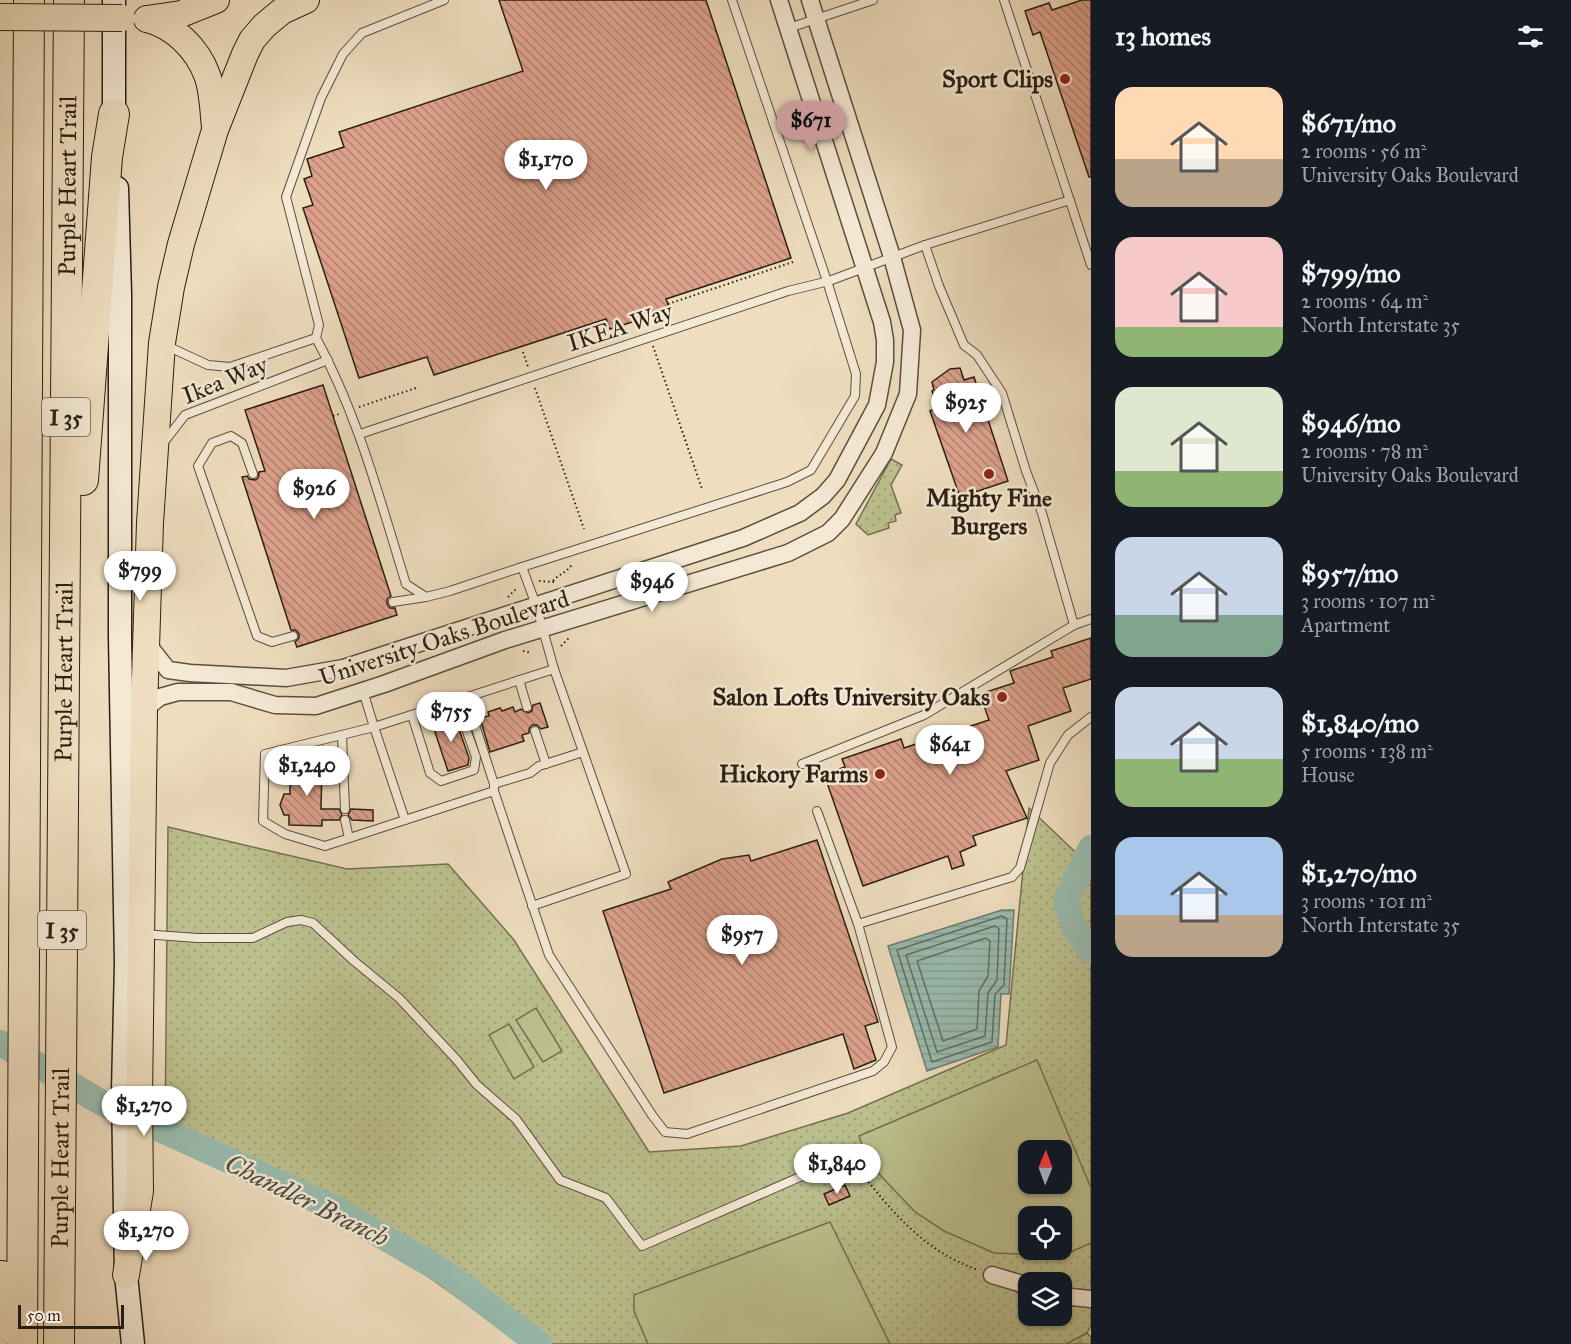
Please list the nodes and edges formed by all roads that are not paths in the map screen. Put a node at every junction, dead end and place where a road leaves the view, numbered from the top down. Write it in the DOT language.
graph roads {
  1 [pos="29,0"];
  2 [pos="69,0"];
  3 [pos="216,0"];
  4 [pos="306,0"];
  5 [pos="444,0"];
  6 [pos="732,0"];
  7 [pos="779,0"];
  8 [pos="810,0"];
  9 [pos="873,0"];
  10 [pos="1004,0"];
  11 [pos="128,12"];
  12 [pos="0,17"];
  13 [pos="816,19"];
  14 [pos="789,28"];
  15 [pos="114,114"];
  16 [pos="215,130"];
  17 [pos="1070,200"];
  18 [pos="925,245"];
  19 [pos="892,257"];
  20 [pos="1091,265"];
  21 [pos="865,266"];
  22 [pos="827,281"];
  23 [pos="316,338"];
  24 [pos="162,343"];
  25 [pos="328,360"];
  26 [pos="360,434"];
  27 [pos="154,458"];
  28 [pos="253,474"];
  29 [pos="522,567"];
  30 [pos="426,597"];
  31 [pos="393,602"];
  32 [pos="536,605"];
  33 [pos="1091,619"];
  34 [pos="1074,625"];
  35 [pos="542,629"];
  36 [pos="293,636"];
  37 [pos="147,642"];
  38 [pos="554,669"];
  39 [pos="519,680"];
  40 [pos="363,691"];
  41 [pos="466,698"];
  42 [pos="456,701"];
  43 [pos="527,707"];
  44 [pos="144,710"];
  45 [pos="412,714"];
  46 [pos="1091,717"];
  47 [pos="374,727"];
  48 [pos="535,731"];
  49 [pos="342,735"];
  50 [pos="583,752"];
  51 [pos="546,764"];
  52 [pos="802,764"];
  53 [pos="494,787"];
  54 [pos="345,809"];
  55 [pos="817,811"];
  56 [pos="345,820"];
  57 [pos="405,820"];
  58 [pos="63,835"];
  59 [pos="349,838"];
  60 [pos="532,906"];
  61 [pos="858,924"];
  62 [pos="143,934"];
  63 [pos="131,1095"];
  64 [pos="21,1135"];
  65 [pos="848,1156"];
  66 [pos="126,1275"];
  67 [pos="992,1275"];
  68 [pos="1018,1283"];
  69 [pos="1072,1297"];
  70 [pos="1091,1299"];
  71 [pos="0,1330"];
  72 [pos="21,1344"];
  73 [pos="58,1344"];
  74 [pos="133,1344"];
  1 -- 64 [label="highway, Purple Heart Trail / I 35"];
  2 -- 58 [label="highway, Purple Heart Trail / I 35"];
  3 -- 11 [label="main road"];
  4 -- 16 [label="main road"];
  5 -- 23 [label="lane"];
  6 -- 22 [label="lane"];
  7 -- 14 [label="street, University Oaks Boulevard"];
  8 -- 13 [label="street, University Oaks Boulevard"];
  9 -- 13 [label="lane"];
  10 -- 17 [label="lane"];
  11 -- 12 [label="main road, bridge"];
  11 -- 15 [label="main road"];
  11 -- 16 [label="main road"];
  13 -- 14 [label="lane"];
  13 -- 19 [label="street, University Oaks Boulevard"];
  14 -- 21 [label="street, University Oaks Boulevard"];
  15 -- 58 [label="highway"];
  15 -- 63 [label="main road"];
  16 -- 24 [label="main road"];
  17 -- 18 [label="lane, IKEA Way"];
  17 -- 20 [label="lane"];
  18 -- 19 [label="lane, IKEA Way"];
  18 -- 34 [label="lane"];
  19 -- 21 [label="lane, IKEA Way"];
  19 -- 35 [label="street, University Oaks Boulevard"];
  21 -- 22 [label="lane, IKEA Way"];
  21 -- 32 [label="street, University Oaks Boulevard"];
  22 -- 26 [label="lane, IKEA Way"];
  22 -- 29 [label="lane"];
  23 -- 24 [label="lane"];
  23 -- 25 [label="lane"];
  24 -- 27 [label="main road"];
  25 -- 26 [label="lane"];
  25 -- 27 [label="lane, Ikea Way"];
  26 -- 30 [label="lane"];
  27 -- 37 [label="main road"];
  28 -- 36 [label="lane"];
  29 -- 30 [label="lane"];
  29 -- 32 [label="lane"];
  30 -- 31 [label="lane"];
  32 -- 35 [label="lane"];
  32 -- 37 [label="street, University Oaks Boulevard"];
  33 -- 34 [label="lane"];
  34 -- 52 [label="lane"];
  35 -- 38 [label="lane"];
  35 -- 40 [label="street, University Oaks Boulevard"];
  37 -- 44 [label="main road"];
  38 -- 39 [label="lane"];
  38 -- 50 [label="lane"];
  39 -- 41 [label="lane"];
  39 -- 43 [label="lane"];
  40 -- 44 [label="street, University Oaks Boulevard"];
  40 -- 47 [label="lane"];
  41 -- 42 [label="lane"];
  41 -- 53 [label="lane"];
  42 -- 45 [label="lane"];
  42 -- 45 [label="lane"];
  44 -- 62 [label="main road"];
  45 -- 47 [label="lane"];
  46 -- 61 [label="lane"];
  47 -- 49 [label="lane"];
  47 -- 57 [label="lane"];
  48 -- 51 [label="lane"];
  49 -- 54 [label="lane"];
  49 -- 59 [label="lane"];
  50 -- 51 [label="lane"];
  50 -- 60 [label="lane"];
  51 -- 53 [label="lane"];
  53 -- 57 [label="lane"];
  53 -- 60 [label="lane"];
  55 -- 61 [label="lane"];
  56 -- 59 [label="lane"];
  57 -- 59 [label="lane"];
  58 -- 73 [label="highway, Purple Heart Trail / I 35"];
  60 -- 61 [label="lane"];
  62 -- 63 [label="main road"];
  62 -- 65 [label="lane"];
  63 -- 66 [label="main road"];
  64 -- 71 [label="highway"];
  64 -- 72 [label="highway, Purple Heart Trail / I 35"];
  66 -- 74 [label="main road"];
  67 -- 68 [label="street"];
  69 -- 70 [label="street"];
}
